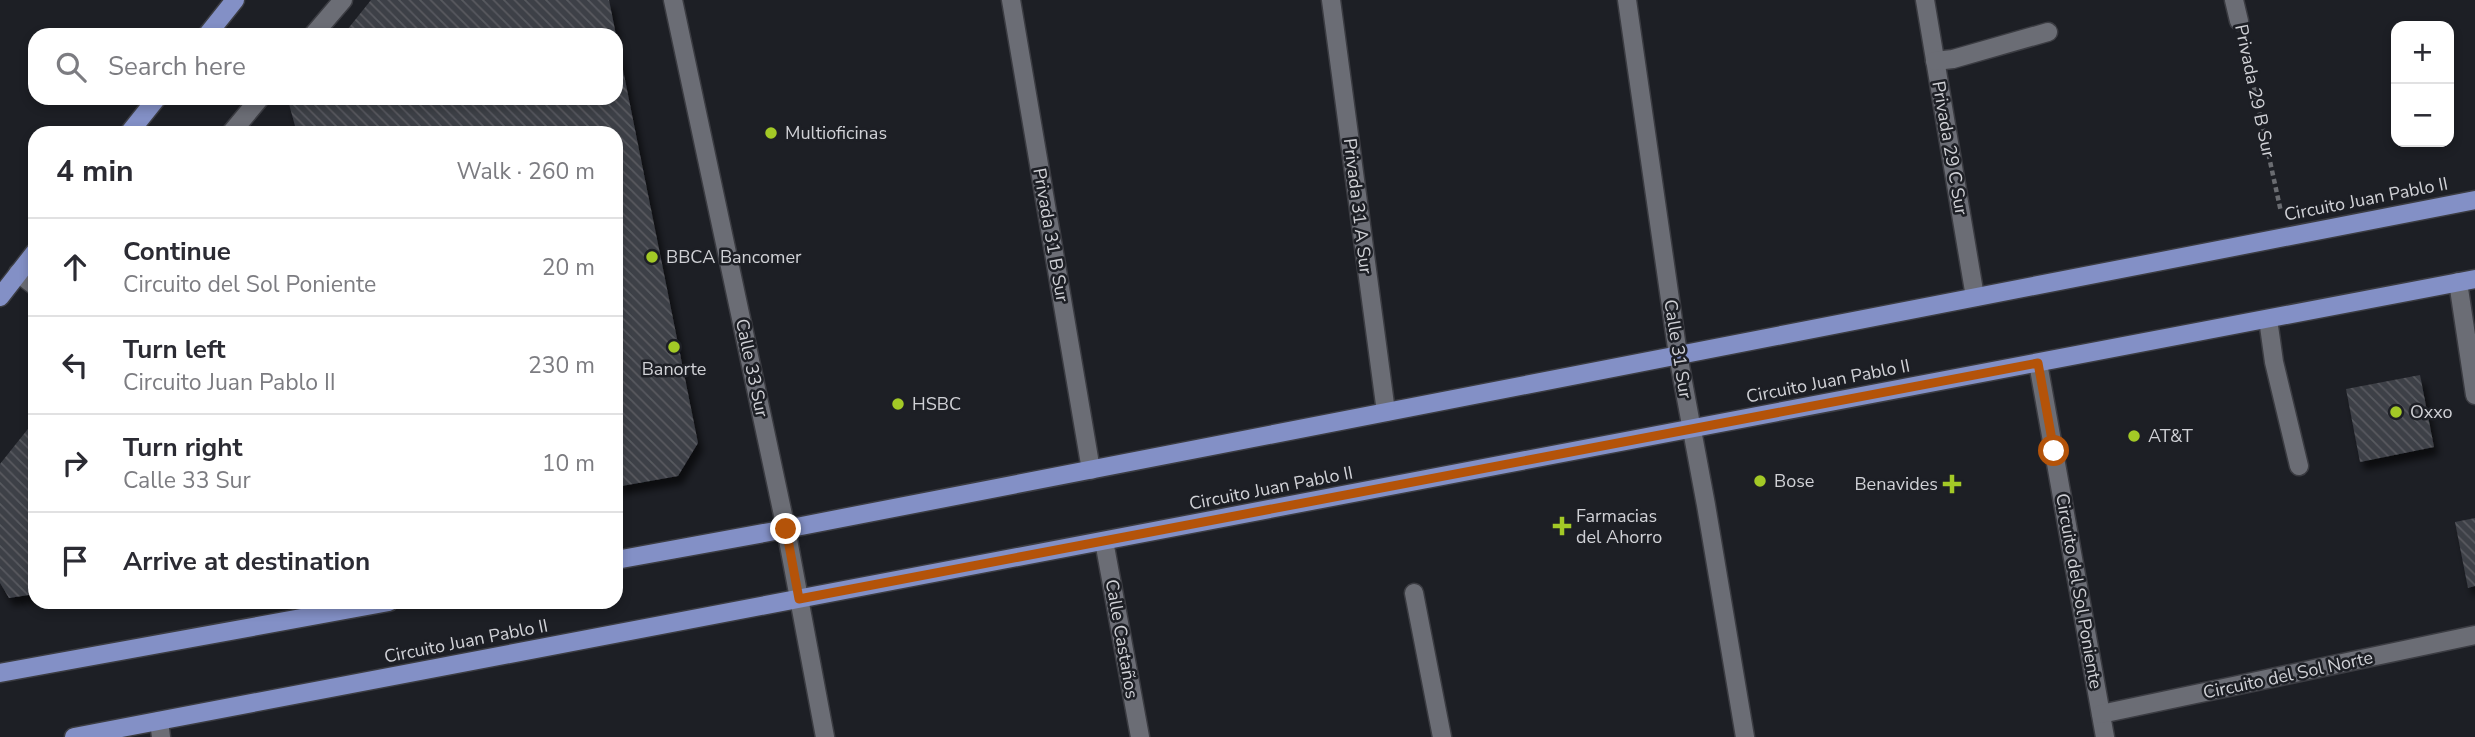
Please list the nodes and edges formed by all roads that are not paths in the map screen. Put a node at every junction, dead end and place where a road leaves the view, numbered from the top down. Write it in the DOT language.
graph roads {
  1 [pos="235,0"];
  2 [pos="343,0"];
  3 [pos="673,0"];
  4 [pos="1011,0"];
  5 [pos="1331,0"];
  6 [pos="1627,0"];
  7 [pos="1925,0"];
  8 [pos="2235,0"];
  9 [pos="2239,21"];
  10 [pos="213,28"];
  11 [pos="319,28"];
  12 [pos="2049,32"];
  13 [pos="1935,61"];
  14 [pos="152,105"];
  15 [pos="254,105"];
  16 [pos="135,126"];
  17 [pos="237,126"];
  18 [pos="2475,200"];
  19 [pos="28,261"];
  20 [pos="18,273"];
  21 [pos="28,281"];
  22 [pos="2466,281"];
  23 [pos="0,297"];
  24 [pos="1975,297"];
  25 [pos="2268,319"];
  26 [pos="1678,355"];
  27 [pos="2038,363"];
  28 [pos="2475,394"];
  29 [pos="1385,412"];
  30 [pos="1692,428"];
  31 [pos="2299,466"];
  32 [pos="1091,470"];
  33 [pos="786,529"];
  34 [pos="1104,541"];
  35 [pos="623,559"];
  36 [pos="1414,593"];
  37 [pos="799,599"];
  38 [pos="350,609"];
  39 [pos="2475,635"];
  40 [pos="0,673"];
  41 [pos="2101,714"];
  42 [pos="160,729"];
  43 [pos="74,737"];
  44 [pos="825,737"];
  45 [pos="1140,737"];
  46 [pos="1442,737"];
  47 [pos="1745,737"];
  48 [pos="2105,737"];
  1 -- 10 [label="main road"];
  2 -- 11 [label="street"];
  3 -- 33 [label="street, Calle 33 Sur"];
  4 -- 32 [label="street, Privada 31 B Sur"];
  5 -- 29 [label="street, Privada 31 A Sur"];
  6 -- 26 [label="street, Calle 31 Sur"];
  7 -- 13 [label="street, Privada 29 C Sur"];
  8 -- 9 [label="street, Privada 29 B Sur"];
  12 -- 13 [label="street"];
  13 -- 24 [label="street, Privada 29 C Sur"];
  14 -- 16 [label="main road"];
  15 -- 17 [label="street"];
  18 -- 24 [label="main road, Circuito Juan Pablo II"];
  19 -- 20 [label="main road"];
  20 -- 21 [label="street"];
  20 -- 23 [label="main road"];
  22 -- 25 [label="main road, Circuito Juan Pablo II"];
  22 -- 28 [label="street"];
  24 -- 26 [label="main road, Circuito Juan Pablo II"];
  25 -- 27 [label="main road, Circuito Juan Pablo II"];
  25 -- 31 [label="street"];
  26 -- 29 [label="main road, Circuito Juan Pablo II"];
  26 -- 30 [label="street, Calle 31 Sur"];
  27 -- 30 [label="main road, Circuito Juan Pablo II"];
  27 -- 41 [label="street, Circuito del Sol Poniente"];
  29 -- 32 [label="main road, Circuito Juan Pablo II"];
  30 -- 34 [label="main road, Circuito Juan Pablo II"];
  30 -- 47 [label="street, Calle 31 Sur"];
  32 -- 33 [label="main road, Circuito Juan Pablo II"];
  33 -- 35 [label="main road, Circuito Juan Pablo II"];
  33 -- 37 [label="street, Calle 33 Sur"];
  34 -- 37 [label="main road, Circuito Juan Pablo II"];
  34 -- 45 [label="street, Calle Castaños"];
  36 -- 46 [label="street"];
  37 -- 42 [label="main road, Circuito Juan Pablo II"];
  37 -- 44 [label="street, Calle 33 Sur"];
  38 -- 40 [label="main road"];
  39 -- 41 [label="street, Circuito del Sol Norte"];
  41 -- 48 [label="street, Circuito del Sol Poniente"];
  42 -- 43 [label="main road, Circuito Juan Pablo II"];
}
